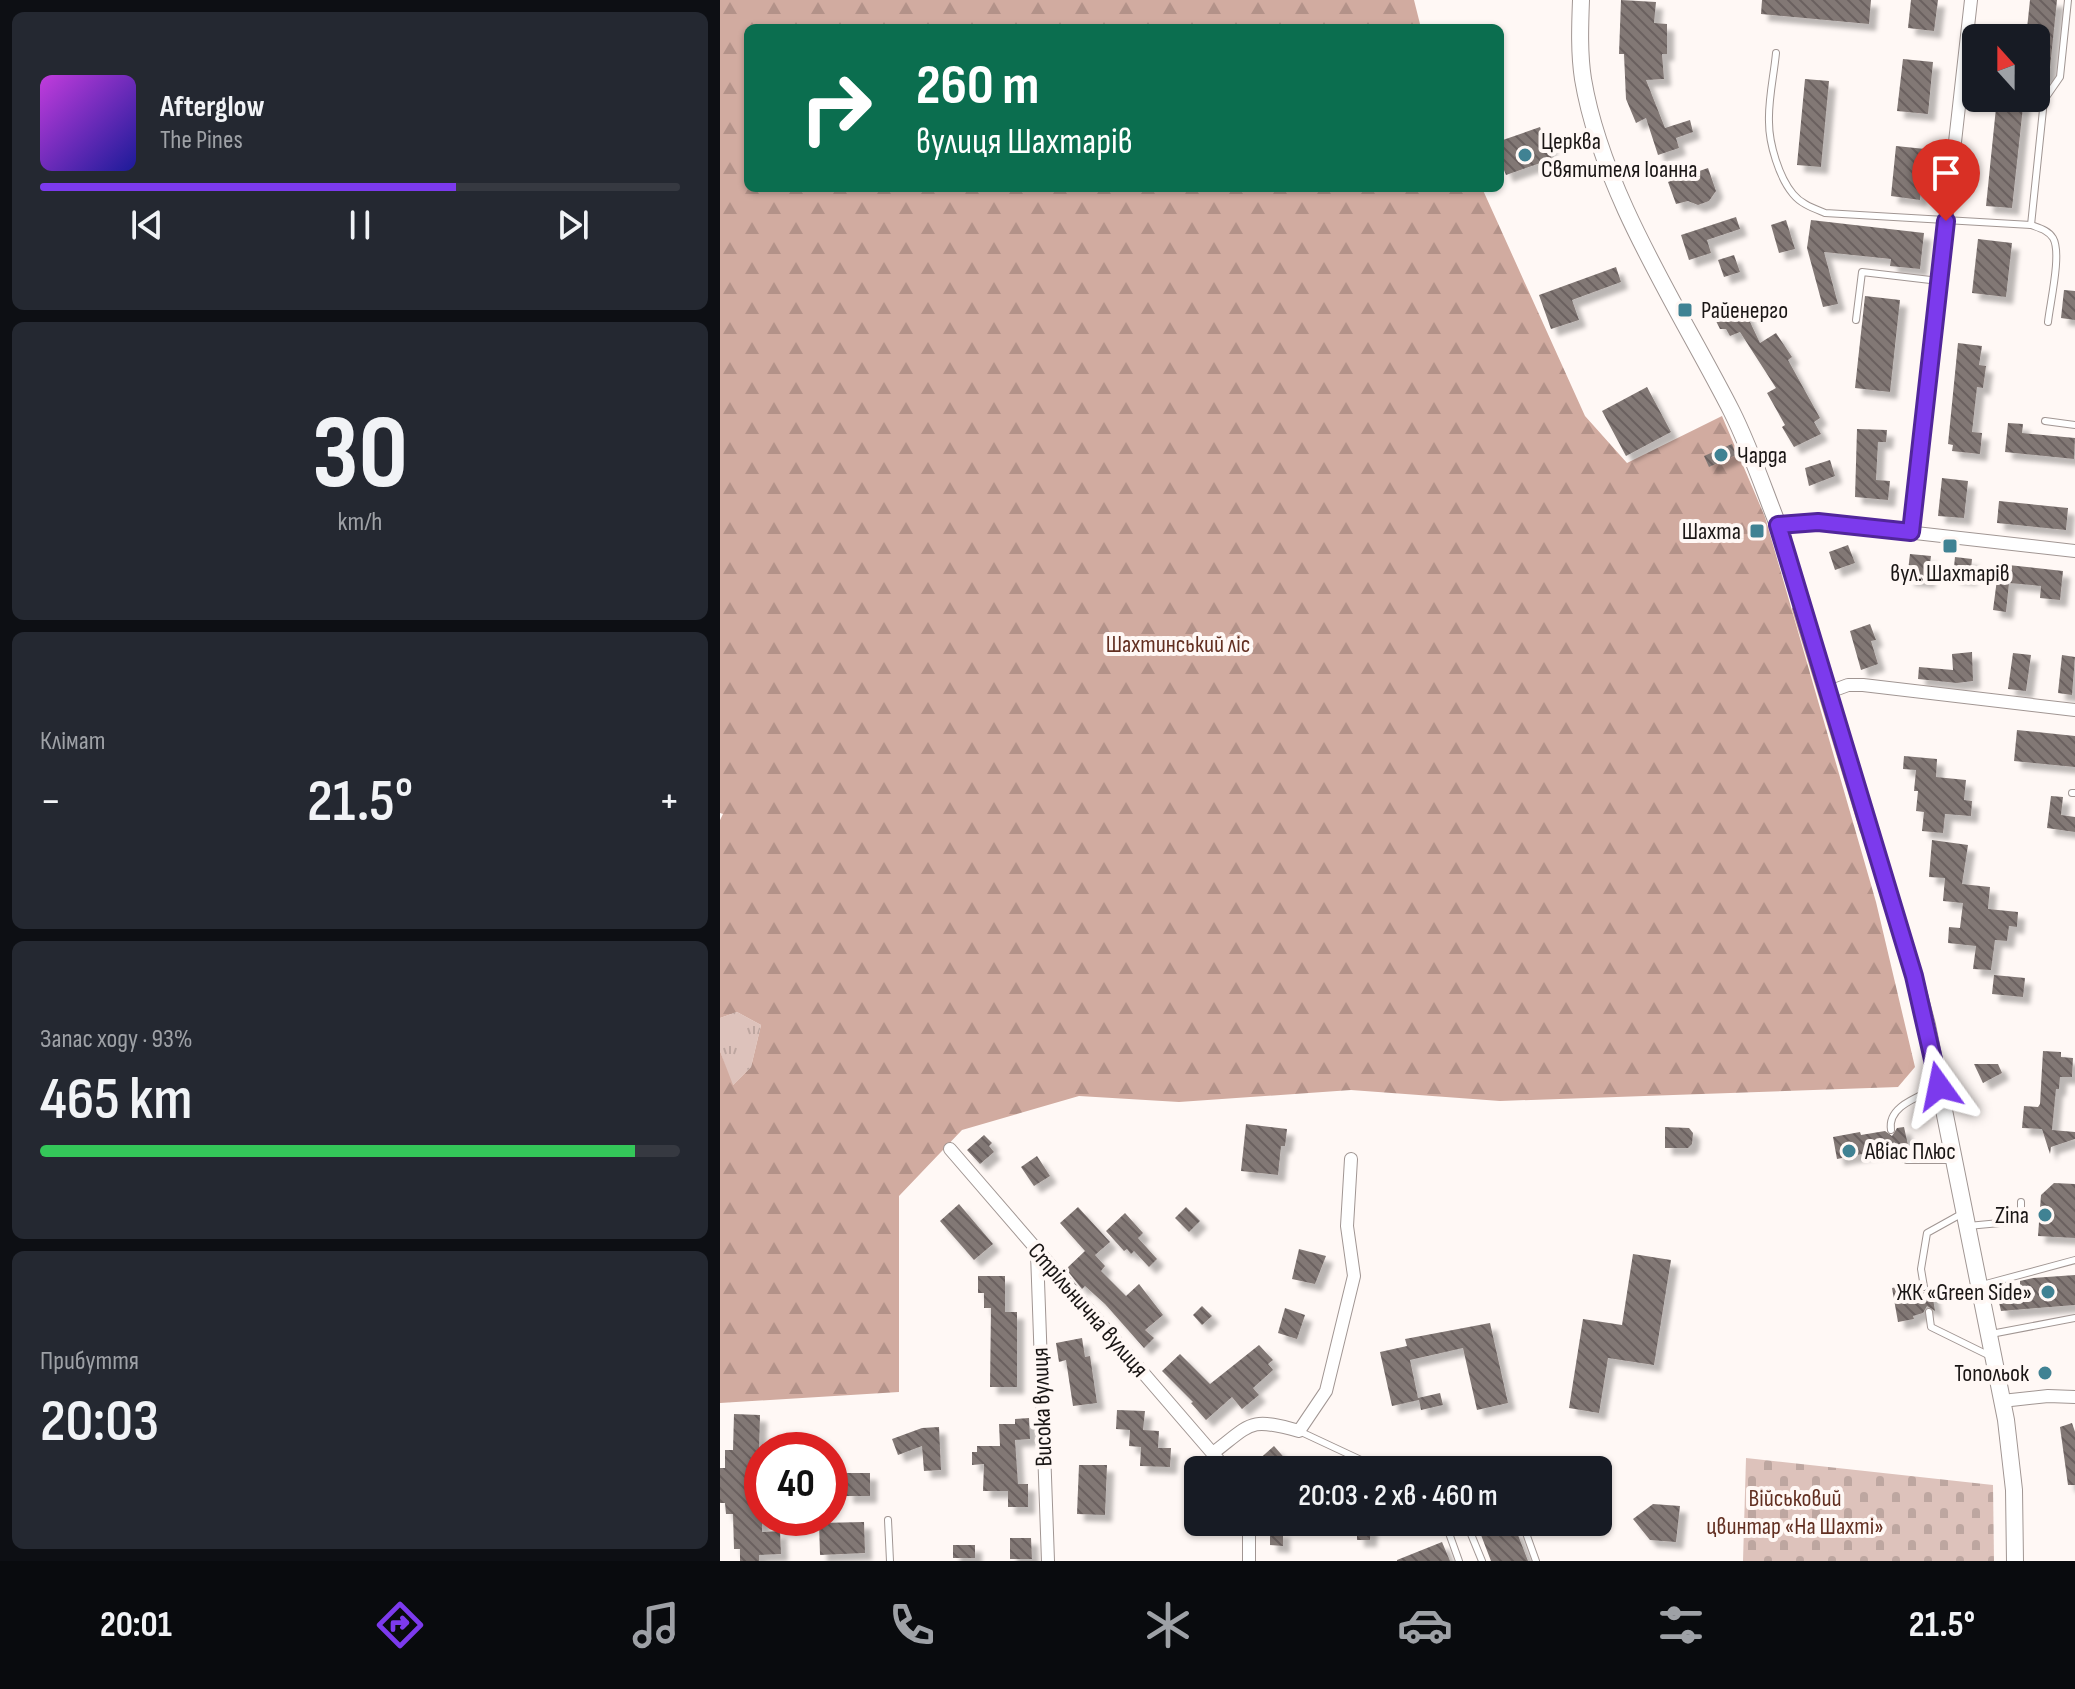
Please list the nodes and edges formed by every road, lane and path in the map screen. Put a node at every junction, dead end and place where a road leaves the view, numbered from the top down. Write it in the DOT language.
graph roads {
  1 [pos="1581,0"];
  2 [pos="1971,0"];
  3 [pos="2068,0"];
  4 [pos="1776,53"];
  5 [pos="1946,221"];
  6 [pos="2031,225"];
  7 [pos="1939,281"];
  8 [pos="1856,320"];
  9 [pos="2048,322"];
  10 [pos="2045,421"];
  11 [pos="2075,425"];
  12 [pos="1778,525"];
  13 [pos="1911,532"];
  14 [pos="2075,551"];
  15 [pos="1829,692"];
  16 [pos="2075,710"];
  17 [pos="1939,1086"];
  18 [pos="1891,1130"];
  19 [pos="1894,1148"];
  20 [pos="950,1149"];
  21 [pos="1351,1159"];
  22 [pos="1953,1159"];
  23 [pos="2021,1202"];
  24 [pos="1964,1220"];
  25 [pos="1037,1253"];
  26 [pos="2075,1260"];
  27 [pos="1978,1286"];
  28 [pos="1924,1287"];
  29 [pos="1929,1312"];
  30 [pos="2075,1318"];
  31 [pos="1987,1334"];
  32 [pos="1992,1357"];
  33 [pos="2075,1397"];
  34 [pos="2002,1401"];
  35 [pos="1299,1431"];
  36 [pos="1213,1453"];
  37 [pos="1215,1456"];
  38 [pos="1352,1456"];
  39 [pos="888,1520"];
  40 [pos="1249,1536"];
  41 [pos="1450,1536"];
  42 [pos="1472,1536"];
  43 [pos="1527,1536"];
  44 [pos="890,1561"];
  45 [pos="1048,1561"];
  46 [pos="1249,1561"];
  47 [pos="1459,1561"];
  48 [pos="1482,1561"];
  49 [pos="1536,1561"];
  50 [pos="2015,1561"];
  1 -- 12 [label="street"];
  2 -- 5 [label="street"];
  3 -- 6 [label="lane"];
  4 -- 5 [label="lane"];
  5 -- 6 [label="lane"];
  5 -- 7 [label="street"];
  6 -- 9 [label="lane"];
  7 -- 8 [label="lane"];
  7 -- 13 [label="street"];
  10 -- 11 [label="lane"];
  12 -- 13 [label="street"];
  12 -- 15 [label="street"];
  13 -- 14 [label="street"];
  15 -- 16 [label="street"];
  15 -- 17 [label="street"];
  17 -- 18 [label="lane"];
  17 -- 22 [label="street"];
  19 -- 22 [label="lane"];
  20 -- 25 [label="street, Стрільнична вулиця"];
  21 -- 35 [label="street"];
  22 -- 24 [label="street"];
  23 -- 24 [label="lane"];
  24 -- 27 [label="street"];
  24 -- 28 [label="lane"];
  25 -- 36 [label="street, Стрільнична вулиця"];
  25 -- 45 [label="street, Висока вулиця"];
  26 -- 27 [label="lane"];
  27 -- 31 [label="street"];
  29 -- 32 [label="lane"];
  30 -- 31 [label="lane"];
  31 -- 32 [label="street"];
  32 -- 34 [label="street"];
  33 -- 34 [label="street"];
  34 -- 50 [label="street"];
  35 -- 36 [label="street"];
  35 -- 38 [label="lane"];
  36 -- 37 [label="street, Стрільнична вулиця"];
  39 -- 44 [label="lane"];
  40 -- 46 [label="street"];
  41 -- 47 [label="lane"];
  42 -- 48 [label="lane"];
  43 -- 49 [label="lane"];
}
